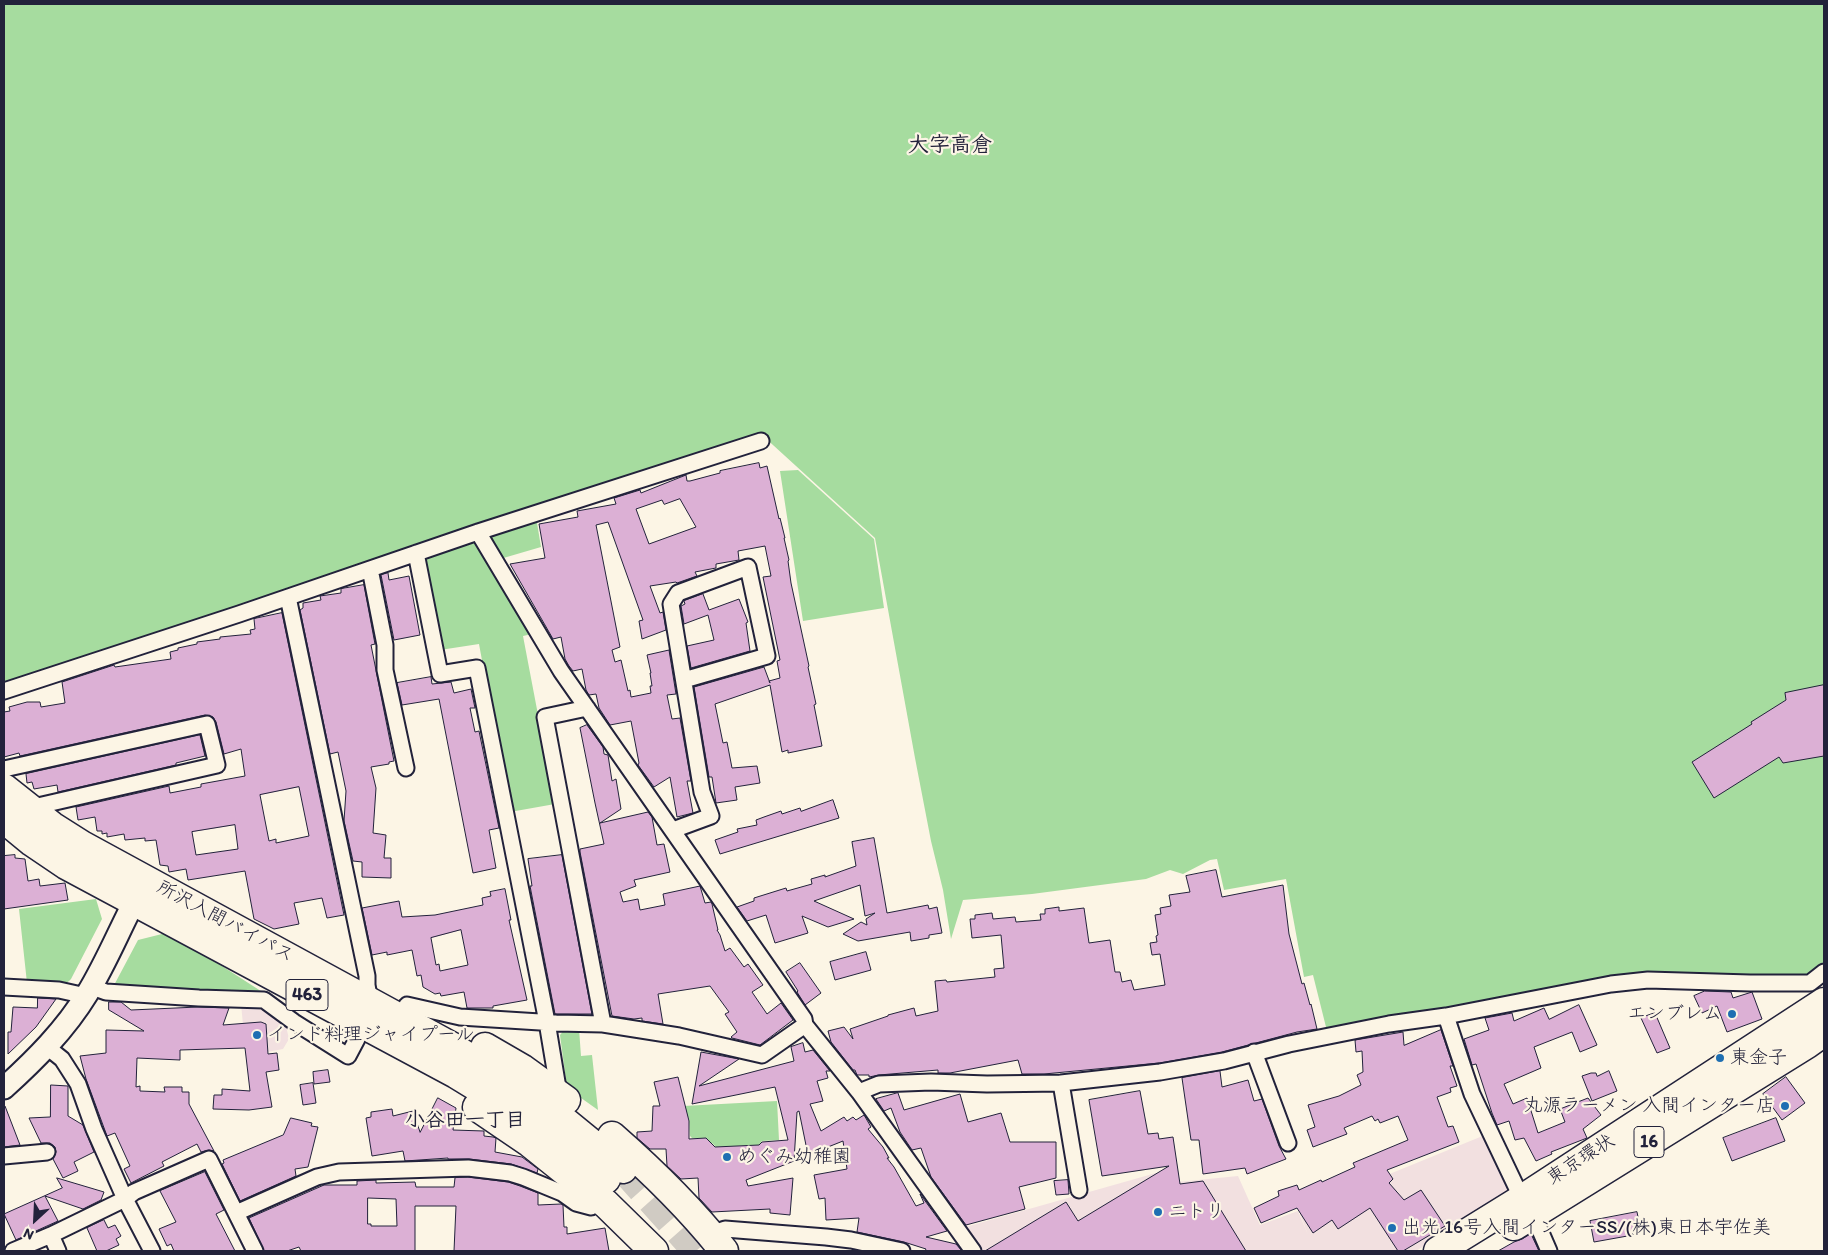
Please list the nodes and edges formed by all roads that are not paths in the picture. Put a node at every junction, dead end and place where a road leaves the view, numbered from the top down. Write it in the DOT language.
graph roads {
  1 [pos="761,441"];
  2 [pos="478,532"];
  3 [pos="416,553"];
  4 [pos="370,569"];
  5 [pos="288,597"];
  6 [pos="684,680"];
  7 [pos="4,691"];
  8 [pos="587,708"];
  9 [pos="406,768"];
  10 [pos="4,769"];
  11 [pos="4,788"];
  12 [pos="29,808"];
  13 [pos="4,819"];
  14 [pos="673,830"];
  15 [pos="140,890"];
  16 [pos="1824,972"];
  17 [pos="4,986"];
  18 [pos="89,991"];
  19 [pos="368,994"];
  20 [pos="308,995"];
  21 [pos="1824,1002"];
  22 [pos="407,1005"];
  23 [pos="1446,1016"];
  24 [pos="547,1022"];
  25 [pos="603,1024"];
  26 [pos="805,1025"];
  27 [pos="1824,1032"];
  28 [pos="357,1039"];
  29 [pos="47,1047"];
  30 [pos="1254,1052"];
  31 [pos="1061,1083"];
  32 [pos="4,1088"];
  33 [pos="859,1092"];
  34 [pos="559,1094"];
  35 [pos="1288,1143"];
  36 [pos="48,1152"];
  37 [pos="4,1156"];
  38 [pos="615,1183"];
  39 [pos="1079,1190"];
  40 [pos="126,1199"];
  41 [pos="1528,1207"];
  42 [pos="236,1213"];
  43 [pos="51,1235"];
  44 [pos="717,1243"];
  45 [pos="13,1251"];
  46 [pos="58,1251"];
  47 [pos="152,1251"];
  48 [pos="255,1251"];
  49 [pos="654,1251"];
  50 [pos="902,1251"];
  51 [pos="973,1251"];
  52 [pos="1438,1251"];
  53 [pos="1473,1251"];
  54 [pos="1549,1251"];
  1 -- 2 [label="street"];
  2 -- 3 [label="street"];
  2 -- 8 [label="street"];
  3 -- 4 [label="street"];
  3 -- 24 [label="street"];
  4 -- 5 [label="street"];
  4 -- 9 [label="street"];
  5 -- 7 [label="street"];
  5 -- 19 [label="street"];
  6 -- 6 [label="street"];
  6 -- 14 [label="street"];
  8 -- 14 [label="street"];
  8 -- 25 [label="street"];
  10 -- 12 [label="street"];
  11 -- 12 [label="highway, 所沢入間バイパス / 463"];
  12 -- 15 [label="highway, 所沢入間バイパス / 463"];
  13 -- 15 [label="highway, 所沢入間バイパス / 463"];
  14 -- 26 [label="street"];
  15 -- 18 [label="street"];
  15 -- 19 [label="highway, 所沢入間バイパス / 463"];
  15 -- 20 [label="highway, 所沢入間バイパス / 463"];
  16 -- 23 [label="street"];
  17 -- 18 [label="street"];
  18 -- 28 [label="street"];
  18 -- 29 [label="street"];
  19 -- 22 [label="highway, 463"];
  19 -- 38 [label="highway, 463"];
  20 -- 28 [label="highway, 463"];
  20 -- 38 [label="highway, 所沢入間バイパス / 463"];
  21 -- 41 [label="highway, 東京環状 / 16"];
  22 -- 24 [label="street"];
  22 -- 34 [label="highway, 463"];
  23 -- 30 [label="street"];
  23 -- 41 [label="street"];
  24 -- 25 [label="street"];
  24 -- 34 [label="street"];
  25 -- 26 [label="street"];
  26 -- 33 [label="street"];
  27 -- 41 [label="highway, 東京環状 / 16"];
  28 -- 38 [label="highway, 463"];
  29 -- 32 [label="street"];
  29 -- 40 [label="street"];
  30 -- 31 [label="street"];
  30 -- 35 [label="street"];
  31 -- 33 [label="street"];
  31 -- 39 [label="street"];
  33 -- 51 [label="street"];
  34 -- 38 [label="highway, 463"];
  36 -- 37 [label="street"];
  38 -- 42 [label="street"];
  38 -- 44 [label="highway, 463"];
  38 -- 49 [label="highway, 463"];
  40 -- 42 [label="street"];
  40 -- 43 [label="street"];
  40 -- 47 [label="street"];
  41 -- 52 [label="highway, 東京環状 / 16"];
  41 -- 53 [label="highway, 東京環状 / 16"];
  41 -- 54 [label="street"];
  42 -- 48 [label="street"];
  43 -- 45 [label="street"];
  43 -- 46 [label="street"];
  44 -- 50 [label="street"];
}
